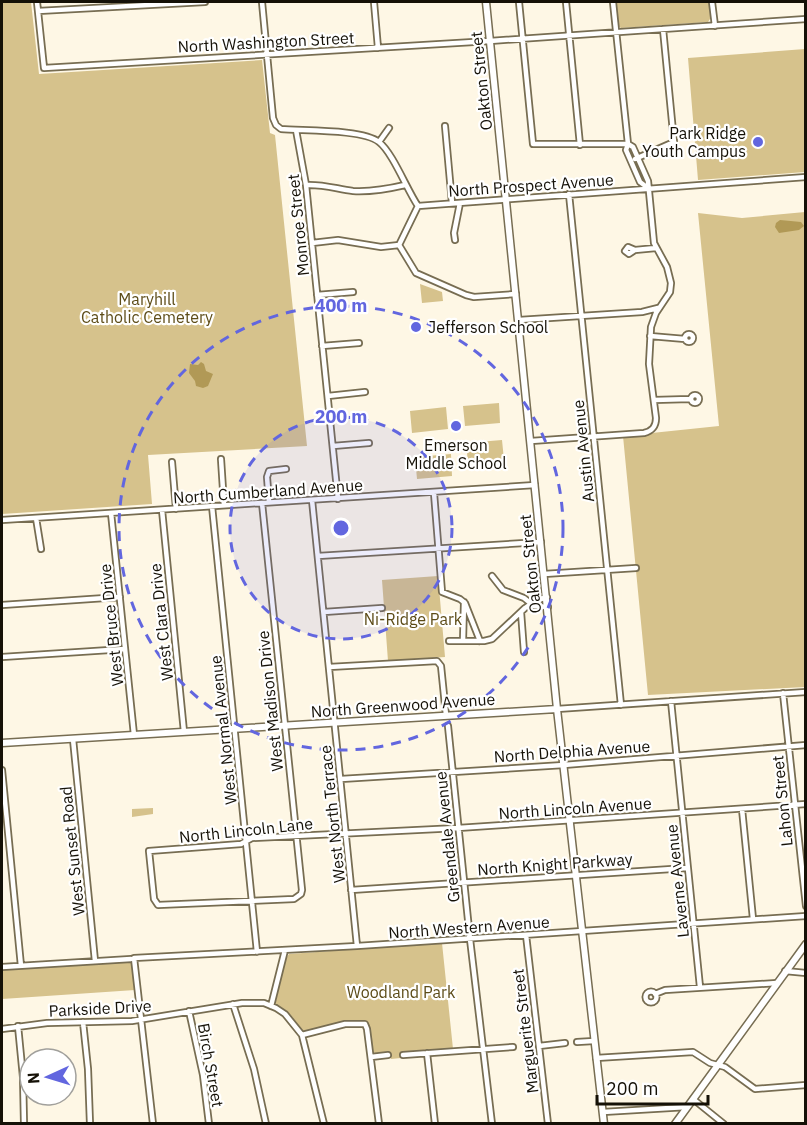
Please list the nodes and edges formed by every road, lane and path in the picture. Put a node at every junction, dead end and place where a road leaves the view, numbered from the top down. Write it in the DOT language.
graph roads {
  1 [pos="37,2"];
  2 [pos="205,2"];
  3 [pos="262,2"];
  4 [pos="374,2"];
  5 [pos="486,2"];
  6 [pos="519,2"];
  7 [pos="566,2"];
  8 [pos="613,2"];
  9 [pos="712,2"];
  10 [pos="38,11"];
  11 [pos="806,19"];
  12 [pos="715,26"];
  13 [pos="663,29"];
  14 [pos="615,32"];
  15 [pos="569,35"];
  16 [pos="523,39"];
  17 [pos="490,41"];
  18 [pos="378,48"];
  19 [pos="267,54"];
  20 [pos="445,126"];
  21 [pos="389,128"];
  22 [pos="296,130"];
  23 [pos="379,142"];
  24 [pos="628,144"];
  25 [pos="580,145"];
  26 [pos="638,158"];
  27 [pos="631,161"];
  28 [pos="806,177"];
  29 [pos="306,185"];
  30 [pos="405,185"];
  31 [pos="648,188"];
  32 [pos="569,194"];
  33 [pos="506,199"];
  34 [pos="460,202"];
  35 [pos="453,203"];
  36 [pos="418,206"];
  37 [pos="455,240"];
  38 [pos="312,243"];
  39 [pos="399,245"];
  40 [pos="656,249"];
  41 [pos="635,250"];
  42 [pos="353,292"];
  43 [pos="516,294"];
  44 [pos="317,295"];
  45 [pos="660,306"];
  46 [pos="642,312"];
  47 [pos="581,315"];
  48 [pos="519,320"];
  49 [pos="652,322"];
  50 [pos="650,336"];
  51 [pos="685,339"];
  52 [pos="359,342"];
  53 [pos="322,346"];
  54 [pos="364,392"];
  55 [pos="328,396"];
  56 [pos="690,399"];
  57 [pos="654,400"];
  58 [pos="593,437"];
  59 [pos="531,441"];
  60 [pos="369,443"];
  61 [pos="333,446"];
  62 [pos="221,459"];
  63 [pos="172,462"];
  64 [pos="286,469"];
  65 [pos="535,485"];
  66 [pos="434,493"];
  67 [pos="338,499"];
  68 [pos="312,500"];
  69 [pos="269,502"];
  70 [pos="262,503"];
  71 [pos="224,505"];
  72 [pos="212,506"];
  73 [pos="176,508"];
  74 [pos="162,510"];
  75 [pos="111,513"];
  76 [pos="36,518"];
  77 [pos="2,520"];
  78 [pos="541,542"];
  79 [pos="440,548"];
  80 [pos="41,549"];
  81 [pos="318,556"];
  82 [pos="636,568"];
  83 [pos="606,570"];
  84 [pos="544,574"];
  85 [pos="492,576"];
  86 [pos="120,597"];
  87 [pos="547,597"];
  88 [pos="464,601"];
  89 [pos="2,604"];
  90 [pos="532,604"];
  91 [pos="548,607"];
  92 [pos="382,608"];
  93 [pos="324,612"];
  94 [pos="521,612"];
  95 [pos="449,641"];
  96 [pos="463,641"];
  97 [pos="480,641"];
  98 [pos="125,649"];
  99 [pos="524,652"];
  100 [pos="2,657"];
  101 [pos="329,667"];
  102 [pos="806,692"];
  103 [pos="783,693"];
  104 [pos="671,701"];
  105 [pos="621,705"];
  106 [pos="558,709"];
  107 [pos="446,715"];
  108 [pos="335,723"];
  109 [pos="285,726"];
  110 [pos="448,726"];
  111 [pos="234,729"];
  112 [pos="184,732"];
  113 [pos="134,735"];
  114 [pos="73,739"];
  115 [pos="2,743"];
  116 [pos="806,745"];
  117 [pos="789,746"];
  118 [pos="675,756"];
  119 [pos="564,765"];
  120 [pos="2,770"];
  121 [pos="453,772"];
  122 [pos="341,779"];
  123 [pos="806,804"];
  124 [pos="795,805"];
  125 [pos="742,809"];
  126 [pos="682,813"];
  127 [pos="570,821"];
  128 [pos="458,828"];
  129 [pos="346,833"];
  130 [pos="296,836"];
  131 [pos="246,841"];
  132 [pos="687,868"];
  133 [pos="576,876"];
  134 [pos="464,882"];
  135 [pos="351,890"];
  136 [pos="252,900"];
  137 [pos="806,906"];
  138 [pos="806,916"];
  139 [pos="753,919"];
  140 [pos="693,924"];
  141 [pos="582,932"];
  142 [pos="526,935"];
  143 [pos="470,939"];
  144 [pos="806,944"];
  145 [pos="357,946"];
  146 [pos="285,950"];
  147 [pos="257,952"];
  148 [pos="133,958"];
  149 [pos="95,961"];
  150 [pos="21,966"];
  151 [pos="2,967"];
  152 [pos="785,971"];
  153 [pos="806,973"];
  154 [pos="777,983"];
  155 [pos="700,987"];
  156 [pos="655,994"];
  157 [pos="233,1005"];
  158 [pos="272,1006"];
  159 [pos="189,1011"];
  160 [pos="141,1020"];
  161 [pos="83,1022"];
  162 [pos="18,1026"];
  163 [pos="2,1029"];
  164 [pos="302,1035"];
  165 [pos="594,1041"];
  166 [pos="577,1042"];
  167 [pos="565,1043"];
  168 [pos="539,1046"];
  169 [pos="513,1047"];
  170 [pos="483,1050"];
  171 [pos="427,1053"];
  172 [pos="388,1055"];
  173 [pos="403,1055"];
  174 [pos="371,1057"];
  175 [pos="596,1058"];
  176 [pos="717,1065"];
  177 [pos="806,1085"];
  178 [pos="693,1099"];
  179 [pos="687,1107"];
  180 [pos="603,1112"];
  181 [pos="24,1124"];
  182 [pos="90,1124"];
  183 [pos="153,1124"];
  184 [pos="209,1124"];
  185 [pos="266,1124"];
  186 [pos="324,1124"];
  187 [pos="379,1124"];
  188 [pos="435,1124"];
  189 [pos="492,1124"];
  190 [pos="548,1124"];
  191 [pos="604,1124"];
  192 [pos="675,1124"];
  193 [pos="724,1124"];
  1 -- 10 [label="street"];
  2 -- 10 [label="street"];
  3 -- 19 [label="street"];
  4 -- 18 [label="street"];
  5 -- 17 [label="main road, Oakton Street"];
  6 -- 16 [label="street"];
  7 -- 15 [label="street"];
  8 -- 14 [label="street"];
  9 -- 12 [label="street"];
  10 -- 19 [label="street, North Washington Street"];
  11 -- 12 [label="street, North Washington Street"];
  12 -- 13 [label="street, North Washington Street"];
  13 -- 14 [label="street, North Washington Street"];
  13 -- 26 [label="street"];
  14 -- 15 [label="street, North Washington Street"];
  14 -- 24 [label="street"];
  15 -- 16 [label="street, North Washington Street"];
  15 -- 25 [label="street"];
  16 -- 17 [label="street, North Washington Street"];
  16 -- 25 [label="street"];
  17 -- 18 [label="street, North Washington Street"];
  17 -- 33 [label="main road, Oakton Street"];
  18 -- 19 [label="street, North Washington Street"];
  19 -- 22 [label="street"];
  20 -- 35 [label="street"];
  21 -- 23 [label="street"];
  22 -- 23 [label="street"];
  22 -- 29 [label="street, Monroe Street"];
  23 -- 30 [label="street"];
  24 -- 25 [label="street"];
  24 -- 26 [label="street"];
  24 -- 27 [label="street"];
  26 -- 27 [label="street"];
  26 -- 31 [label="street"];
  27 -- 31 [label="street"];
  28 -- 31 [label="street, North Prospect Avenue"];
  29 -- 30 [label="street"];
  29 -- 38 [label="street, Monroe Street"];
  30 -- 36 [label="street"];
  31 -- 32 [label="street, North Prospect Avenue"];
  31 -- 40 [label="street"];
  32 -- 33 [label="street, North Prospect Avenue"];
  32 -- 47 [label="street, Austin Avenue"];
  33 -- 34 [label="street, North Prospect Avenue"];
  33 -- 43 [label="main road, Oakton Street"];
  34 -- 35 [label="street, North Prospect Avenue"];
  34 -- 37 [label="street"];
  35 -- 36 [label="street, North Prospect Avenue"];
  36 -- 39 [label="street"];
  38 -- 39 [label="street"];
  38 -- 44 [label="street, Monroe Street"];
  39 -- 43 [label="street"];
  40 -- 41 [label="street"];
  40 -- 45 [label="street"];
  42 -- 44 [label="street"];
  43 -- 48 [label="main road, Oakton Street"];
  44 -- 53 [label="street, Monroe Street"];
  45 -- 46 [label="street"];
  45 -- 49 [label="street"];
  46 -- 47 [label="street"];
  46 -- 49 [label="street"];
  47 -- 48 [label="street"];
  47 -- 58 [label="street, Austin Avenue"];
  48 -- 59 [label="main road, Oakton Street"];
  49 -- 50 [label="street"];
  50 -- 51 [label="street"];
  50 -- 57 [label="street"];
  52 -- 53 [label="street"];
  53 -- 55 [label="street, Monroe Street"];
  54 -- 55 [label="street"];
  55 -- 61 [label="street, Monroe Street"];
  56 -- 57 [label="street"];
  57 -- 58 [label="street"];
  58 -- 59 [label="street"];
  58 -- 83 [label="street, Austin Avenue"];
  59 -- 65 [label="main road, Oakton Street"];
  60 -- 61 [label="street"];
  61 -- 67 [label="street, Monroe Street"];
  62 -- 71 [label="street"];
  63 -- 73 [label="street"];
  64 -- 69 [label="street"];
  65 -- 66 [label="street, North Cumberland Avenue"];
  65 -- 78 [label="main road, Oakton Street"];
  66 -- 67 [label="street, North Cumberland Avenue"];
  66 -- 79 [label="street"];
  67 -- 68 [label="street, North Cumberland Avenue"];
  68 -- 69 [label="street, North Cumberland Avenue"];
  68 -- 81 [label="street, West North Terrace"];
  69 -- 70 [label="street, North Cumberland Avenue"];
  70 -- 71 [label="street, North Cumberland Avenue"];
  70 -- 109 [label="street, West Madison Drive"];
  71 -- 72 [label="street, North Cumberland Avenue"];
  72 -- 73 [label="street, North Cumberland Avenue"];
  72 -- 111 [label="street, West Normal Avenue"];
  73 -- 74 [label="street, North Cumberland Avenue"];
  74 -- 75 [label="street, North Cumberland Avenue"];
  74 -- 112 [label="street, West Clara Drive"];
  75 -- 76 [label="street, North Cumberland Avenue"];
  75 -- 86 [label="street, West Bruce Drive"];
  76 -- 77 [label="street, North Cumberland Avenue"];
  76 -- 80 [label="street"];
  78 -- 79 [label="street"];
  78 -- 84 [label="main road, Oakton Street"];
  79 -- 81 [label="street"];
  79 -- 88 [label="street"];
  81 -- 93 [label="street, West North Terrace"];
  82 -- 83 [label="street"];
  83 -- 84 [label="street"];
  83 -- 105 [label="street, Austin Avenue"];
  84 -- 87 [label="main road, Oakton Street"];
  85 -- 90 [label="street"];
  86 -- 89 [label="street"];
  86 -- 98 [label="street, West Bruce Drive"];
  87 -- 90 [label="street"];
  87 -- 91 [label="main road, Oakton Street"];
  88 -- 96 [label="street"];
  88 -- 97 [label="street"];
  90 -- 91 [label="street"];
  90 -- 94 [label="street"];
  91 -- 106 [label="main road, Oakton Street"];
  92 -- 93 [label="street"];
  93 -- 101 [label="street, West North Terrace"];
  94 -- 97 [label="street"];
  94 -- 99 [label="street"];
  95 -- 96 [label="street"];
  96 -- 97 [label="street"];
  98 -- 100 [label="street"];
  98 -- 113 [label="street, West Bruce Drive"];
  101 -- 107 [label="street"];
  101 -- 108 [label="street, West North Terrace"];
  102 -- 103 [label="street, North Greenwood Avenue"];
  103 -- 104 [label="street, North Greenwood Avenue"];
  103 -- 117 [label="street, Lahon Street"];
  104 -- 105 [label="street, North Greenwood Avenue"];
  104 -- 118 [label="street, Laverne Avenue"];
  105 -- 106 [label="street, North Greenwood Avenue"];
  106 -- 107 [label="main road, North Greenwood Avenue"];
  106 -- 119 [label="main road, Oakton Street"];
  107 -- 108 [label="main road, North Greenwood Avenue"];
  108 -- 109 [label="main road, North Greenwood Avenue"];
  108 -- 122 [label="street, West North Terrace"];
  109 -- 111 [label="main road, North Greenwood Avenue"];
  109 -- 130 [label="street, West Madison Drive"];
  110 -- 121 [label="street, Greendale Avenue"];
  111 -- 112 [label="main road, North Greenwood Avenue"];
  111 -- 131 [label="street, West Normal Avenue"];
  112 -- 113 [label="main road, North Greenwood Avenue"];
  113 -- 114 [label="main road, North Greenwood Avenue"];
  114 -- 115 [label="main road, North Greenwood Avenue"];
  114 -- 149 [label="street, West Sunset Road"];
  116 -- 117 [label="street, North Delphia Avenue"];
  117 -- 118 [label="street, North Delphia Avenue"];
  117 -- 124 [label="street, Lahon Street"];
  118 -- 119 [label="street, North Delphia Avenue"];
  118 -- 126 [label="street, Laverne Avenue"];
  119 -- 121 [label="street, North Delphia Avenue"];
  119 -- 127 [label="main road, Oakton Street"];
  120 -- 150 [label="street"];
  121 -- 122 [label="street, North Delphia Avenue"];
  121 -- 128 [label="street, Greendale Avenue"];
  122 -- 129 [label="street, West North Terrace"];
  123 -- 124 [label="street, North Lincoln Avenue"];
  124 -- 125 [label="street, North Lincoln Avenue"];
  124 -- 137 [label="street, Lahon Street"];
  125 -- 126 [label="street, North Lincoln Avenue"];
  125 -- 139 [label="street"];
  126 -- 127 [label="street, North Lincoln Avenue"];
  126 -- 132 [label="street, Laverne Avenue"];
  127 -- 128 [label="street, North Lincoln Avenue"];
  127 -- 133 [label="main road, Oakton Street"];
  128 -- 129 [label="street, North Lincoln Avenue"];
  128 -- 134 [label="street, Greendale Avenue"];
  129 -- 130 [label="street, North Lincoln Lane"];
  129 -- 135 [label="street, West North Terrace"];
  130 -- 131 [label="street, North Lincoln Lane"];
  130 -- 136 [label="street, West Madison Drive"];
  131 -- 136 [label="street, West Normal Avenue"];
  131 -- 136 [label="street, North Lincoln Lane"];
  132 -- 133 [label="street, North Knight Parkway"];
  132 -- 140 [label="street, Laverne Avenue"];
  133 -- 134 [label="street, North Knight Parkway"];
  133 -- 141 [label="main road, Oakton Street"];
  134 -- 135 [label="street, North Knight Parkway"];
  134 -- 143 [label="street, Greendale Avenue"];
  135 -- 145 [label="street, West North Terrace"];
  136 -- 147 [label="street, West Normal Avenue"];
  138 -- 139 [label="street, North Western Avenue"];
  139 -- 140 [label="street, North Western Avenue"];
  140 -- 141 [label="street, North Western Avenue"];
  140 -- 155 [label="street, Laverne Avenue"];
  141 -- 142 [label="street, North Western Avenue"];
  141 -- 165 [label="main road, Oakton Street"];
  142 -- 143 [label="street, North Western Avenue"];
  142 -- 168 [label="street, Marguerite Street"];
  143 -- 145 [label="street, North Western Avenue"];
  143 -- 170 [label="street, Greendale Avenue"];
  144 -- 152 [label="main road"];
  145 -- 146 [label="street, North Western Avenue"];
  146 -- 147 [label="street, North Western Avenue"];
  146 -- 158 [label="street"];
  147 -- 148 [label="street, North Western Avenue"];
  148 -- 149 [label="street, North Western Avenue"];
  148 -- 160 [label="street"];
  149 -- 150 [label="street, North Western Avenue"];
  150 -- 151 [label="street, North Western Avenue"];
  152 -- 153 [label="street"];
  152 -- 154 [label="main road"];
  154 -- 155 [label="street"];
  154 -- 176 [label="main road"];
  155 -- 156 [label="street"];
  157 -- 158 [label="street, Parkside Drive"];
  157 -- 159 [label="street, Parkside Drive"];
  157 -- 185 [label="street"];
  158 -- 164 [label="street"];
  159 -- 160 [label="street, Parkside Drive"];
  159 -- 184 [label="street, Birch Street"];
  160 -- 161 [label="street, Parkside Drive"];
  160 -- 183 [label="street"];
  161 -- 162 [label="street, Parkside Drive"];
  161 -- 182 [label="street"];
  162 -- 163 [label="street, Parkside Drive"];
  162 -- 181 [label="street"];
  164 -- 174 [label="street"];
  164 -- 186 [label="street"];
  165 -- 166 [label="street"];
  165 -- 175 [label="main road, Oakton Street"];
  167 -- 168 [label="street"];
  168 -- 190 [label="street, Marguerite Street"];
  169 -- 170 [label="street"];
  170 -- 171 [label="street"];
  170 -- 189 [label="street, Greendale Avenue"];
  171 -- 173 [label="street"];
  171 -- 188 [label="street"];
  172 -- 174 [label="street"];
  174 -- 187 [label="street"];
  175 -- 176 [label="street"];
  175 -- 180 [label="main road, Oakton Street"];
  176 -- 177 [label="street"];
  176 -- 178 [label="main road"];
  178 -- 179 [label="main road"];
  178 -- 193 [label="street"];
  179 -- 180 [label="street"];
  179 -- 192 [label="main road"];
  180 -- 191 [label="main road, Oakton Street"];
}
